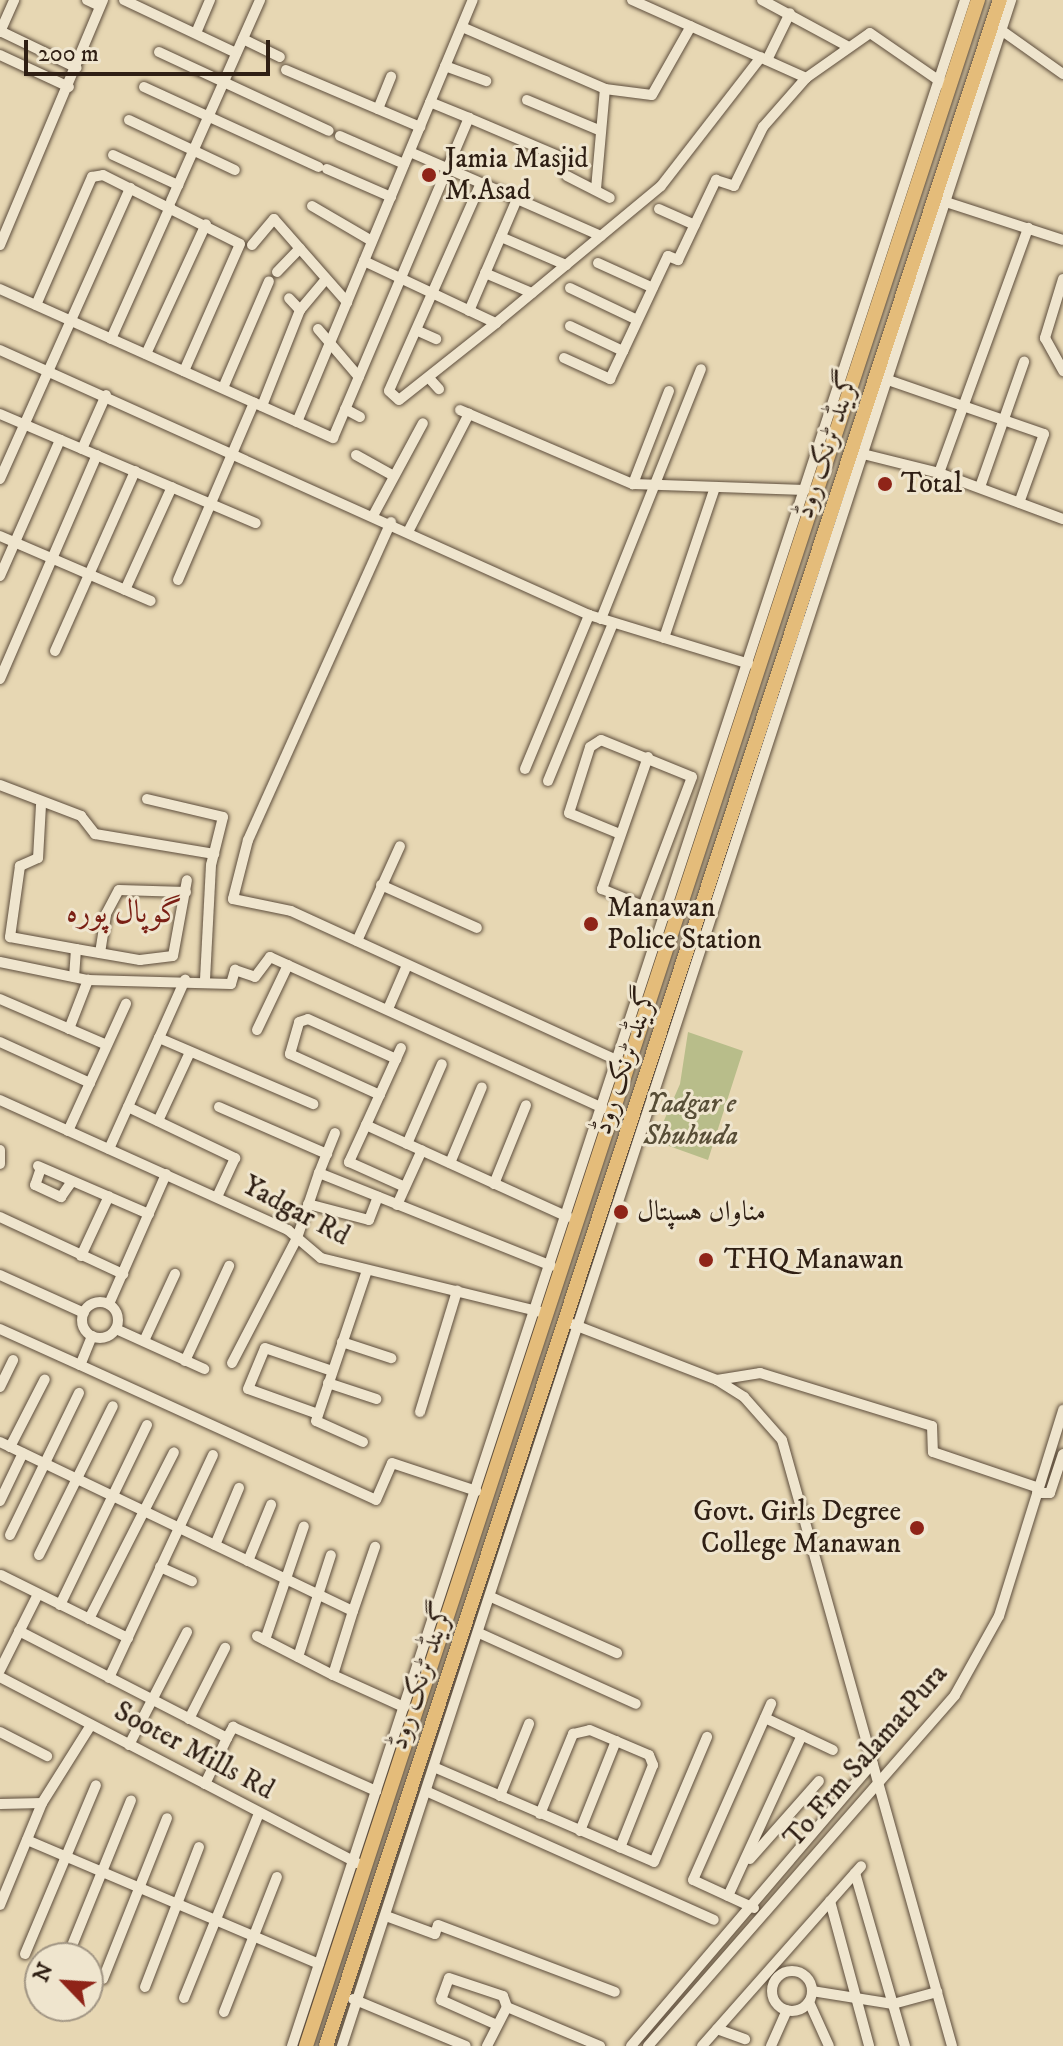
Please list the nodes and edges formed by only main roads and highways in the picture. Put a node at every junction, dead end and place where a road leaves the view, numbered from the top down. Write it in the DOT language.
graph roads {
  1 [pos="978,0"];
  2 [pos="1000,0"];
  3 [pos="966,23"];
  4 [pos="995,37"];
  5 [pos="624,1067"];
  6 [pos="647,1077"];
  7 [pos="352,1910"];
  8 [pos="369,1915"];
  9 [pos="306,2046"];
  10 [pos="326,2046"];
  1 -- 3 [label="highway, گرینڈ ٹرنک روڈ"];
  2 -- 4 [label="highway, گرینڈ ٹرنک روڈ"];
  3 -- 4 [label="highway"];
  3 -- 5 [label="highway, گرینڈ ٹرنک روڈ"];
  4 -- 6 [label="highway, گرینڈ ٹرنک روڈ"];
  5 -- 6 [label="highway"];
  5 -- 7 [label="highway, گرینڈ ٹرنک روڈ"];
  6 -- 8 [label="highway, گرینڈ ٹرنک روڈ"];
  7 -- 8 [label="highway"];
  7 -- 9 [label="highway, گرینڈ ٹرنک روڈ"];
  8 -- 10 [label="highway, گرینڈ ٹرنک روڈ"];
}
